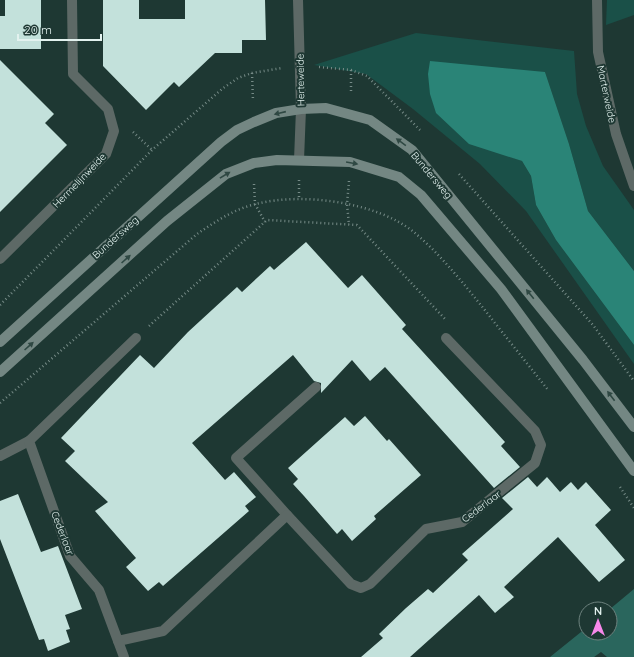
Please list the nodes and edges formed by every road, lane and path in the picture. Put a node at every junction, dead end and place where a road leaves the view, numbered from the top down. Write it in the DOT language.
graph roads {
  1 [pos="72,0"];
  2 [pos="298,0"];
  3 [pos="597,0"];
  4 [pos="300,68"];
  5 [pos="351,70"];
  6 [pos="301,109"];
  7 [pos="351,114"];
  8 [pos="423,132"];
  9 [pos="299,160"];
  10 [pos="350,162"];
  11 [pos="459,173"];
  12 [pos="634,186"];
  13 [pos="255,204"];
  14 [pos="347,204"];
  15 [pos="265,222"];
  16 [pos="349,225"];
  17 [pos="0,259"];
  18 [pos="0,305"];
  19 [pos="136,338"];
  20 [pos="446,338"];
  21 [pos="0,342"];
  22 [pos="0,372"];
  23 [pos="634,381"];
  24 [pos="316,387"];
  25 [pos="553,396"];
  26 [pos="0,403"];
  27 [pos="634,427"];
  28 [pos="29,441"];
  29 [pos="0,456"];
  30 [pos="634,471"];
  31 [pos="617,482"];
  32 [pos="634,508"];
  33 [pos="287,515"];
  34 [pos="118,641"];
  35 [pos="124,657"];
  1 -- 17 [label="street, Hermelijnweide"];
  2 -- 4 [label="street, Herteweide"];
  3 -- 12 [label="street, Marterweide"];
  4 -- 5 [label="path"];
  4 -- 6 [label="street, Herteweide"];
  4 -- 18 [label="path"];
  5 -- 7 [label="path"];
  5 -- 8 [label="path"];
  6 -- 7 [label="street, Bundersweg"];
  6 -- 9 [label="street, Herteweide"];
  6 -- 21 [label="street, Bundersweg, one-way"];
  27 -- 7 [label="street, Bundersweg, one-way"];
  9 -- 10 [label="street"];
  22 -- 9 [label="street, one-way"];
  10 -- 14 [label="path"];
  10 -- 30 [label="street, one-way"];
  11 -- 23 [label="path"];
  13 -- 14 [label="path"];
  13 -- 15 [label="path"];
  13 -- 26 [label="path"];
  14 -- 16 [label="path"];
  14 -- 25 [label="path"];
  15 -- 16 [label="path"];
  15 -- 19 [label="path"];
  16 -- 20 [label="path"];
  19 -- 28 [label="street"];
  20 -- 33 [label="street, Cederlaar"];
  24 -- 33 [label="street, Cederlaar"];
  28 -- 29 [label="street"];
  28 -- 34 [label="street, Cederlaar"];
  31 -- 32 [label="path"];
  33 -- 34 [label="street"];
  34 -- 35 [label="street, Cederlaar"];
}
